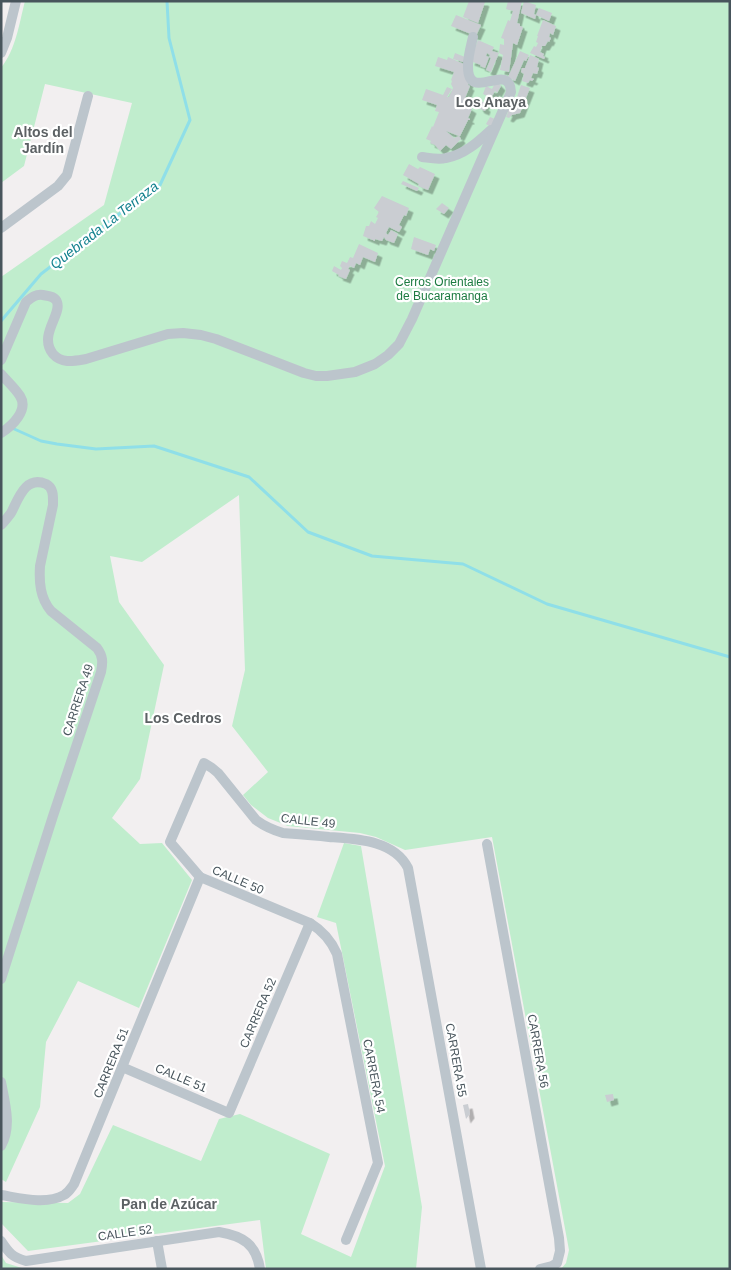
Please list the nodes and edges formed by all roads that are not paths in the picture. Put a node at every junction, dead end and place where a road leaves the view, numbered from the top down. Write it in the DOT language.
graph roads {
  1 [pos="16,1"];
  2 [pos="473,38"];
  3 [pos="1,53"];
  4 [pos="88,96"];
  5 [pos="495,126"];
  6 [pos="422,157"];
  7 [pos="1,228"];
  8 [pos="1,360"];
  9 [pos="1,374"];
  10 [pos="2,432"];
  11 [pos="1,525"];
  12 [pos="170,842"];
  13 [pos="487,844"];
  14 [pos="402,858"];
  15 [pos="200,877"];
  16 [pos="310,923"];
  17 [pos="1,979"];
  18 [pos="122,1067"];
  19 [pos="1,1082"];
  20 [pos="229,1112"];
  21 [pos="1,1146"];
  22 [pos="1,1195"];
  23 [pos="346,1240"];
  24 [pos="1,1241"];
  25 [pos="158,1241"];
  26 [pos="29,1265"];
  27 [pos="162,1269"];
  28 [pos="260,1269"];
  29 [pos="481,1269"];
  30 [pos="540,1269"];
  1 -- 3 [label="street"];
  2 -- 5 [label="street"];
  4 -- 7 [label="street"];
  5 -- 6 [label="street"];
  5 -- 8 [label="street"];
  9 -- 10 [label="street"];
  11 -- 17 [label="street, CARRERA 49"];
  12 -- 14 [label="street, CALLE 49"];
  12 -- 15 [label="street, CALLE 50"];
  13 -- 30 [label="street, CARRERA 56"];
  14 -- 29 [label="street, CARRERA 55"];
  15 -- 16 [label="street, CALLE 50"];
  15 -- 18 [label="street, CARRERA 51"];
  16 -- 20 [label="street, CARRERA 52"];
  16 -- 23 [label="street, CARRERA 54"];
  18 -- 20 [label="street, CALLE 51"];
  18 -- 22 [label="street, CARRERA 51"];
  19 -- 21 [label="street"];
  24 -- 26 [label="street, CALLE 52"];
  25 -- 26 [label="street, CALLE 52"];
  25 -- 27 [label="street"];
  25 -- 28 [label="street, CALLE 52"];
}
